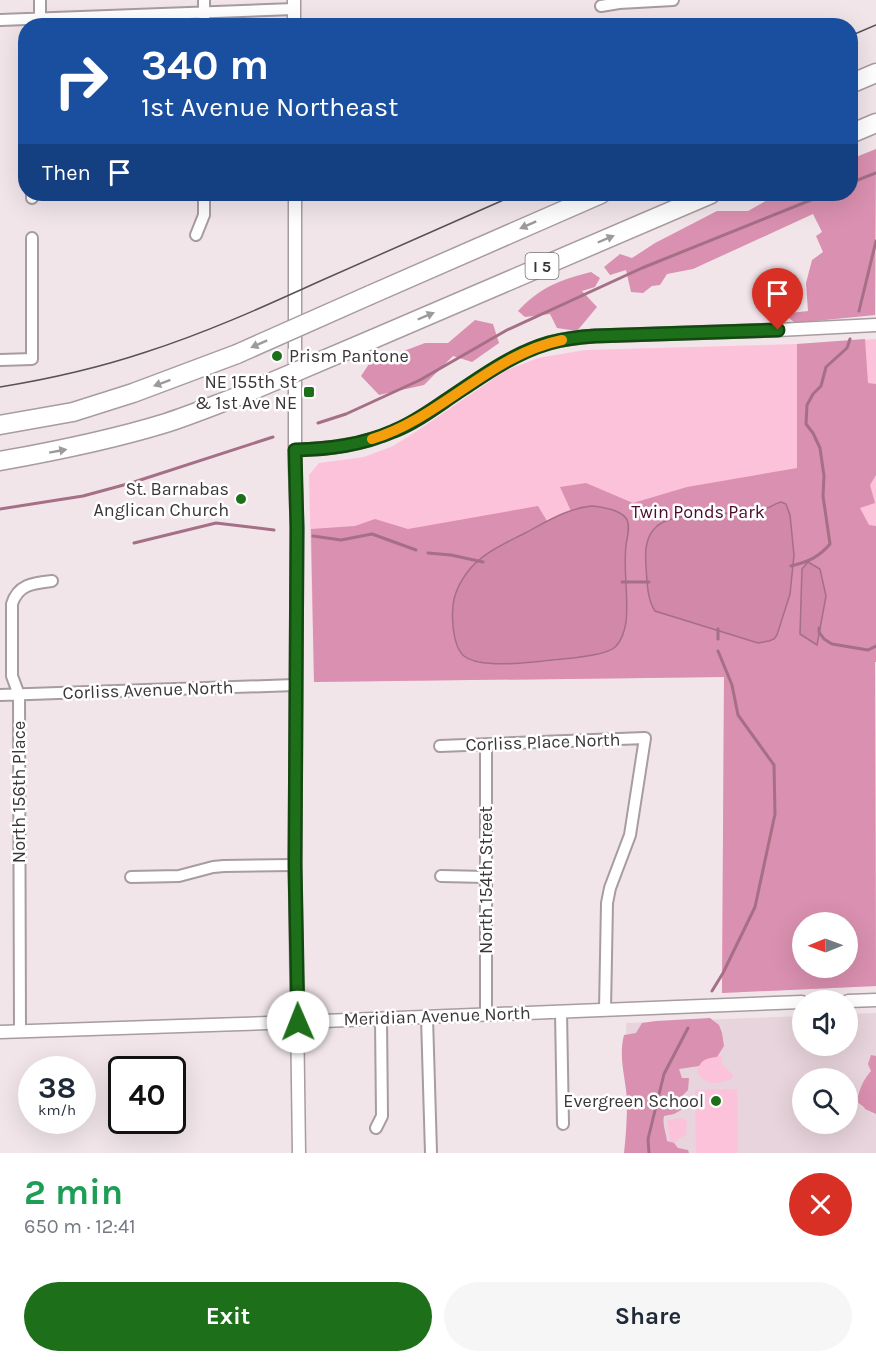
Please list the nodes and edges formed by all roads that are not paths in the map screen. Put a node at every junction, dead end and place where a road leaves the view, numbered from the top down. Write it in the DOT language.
graph roads {
  1 [pos="40,0"];
  2 [pos="204,0"];
  3 [pos="673,0"];
  4 [pos="294,5"];
  5 [pos="601,6"];
  6 [pos="204,12"];
  7 [pos="38,18"];
  8 [pos="104,18"];
  9 [pos="204,18"];
  10 [pos="0,20"];
  11 [pos="18,21"];
  12 [pos="876,73"];
  13 [pos="858,81"];
  14 [pos="876,123"];
  15 [pos="858,131"];
  16 [pos="204,201"];
  17 [pos="296,201"];
  18 [pos="585,201"];
  19 [pos="695,201"];
  20 [pos="196,235"];
  21 [pos="32,238"];
  22 [pos="876,325"];
  23 [pos="0,360"];
  24 [pos="0,425"];
  25 [pos="295,450"];
  26 [pos="0,461"];
  27 [pos="52,581"];
  28 [pos="295,685"];
  29 [pos="18,694"];
  30 [pos="0,695"];
  31 [pos="486,745"];
  32 [pos="440,746"];
  33 [pos="295,865"];
  34 [pos="441,876"];
  35 [pos="131,877"];
  36 [pos="486,877"];
  37 [pos="876,1000"];
  38 [pos="858,1001"];
  39 [pos="792,1002"];
  40 [pos="605,1010"];
  41 [pos="561,1012"];
  42 [pos="486,1015"];
  43 [pos="427,1017"];
  44 [pos="381,1019"];
  45 [pos="298,1022"];
  46 [pos="20,1031"];
  47 [pos="0,1032"];
  48 [pos="563,1124"];
  49 [pos="376,1128"];
  50 [pos="299,1153"];
  51 [pos="431,1153"];
  1 -- 7 [label="street"];
  2 -- 6 [label="street"];
  3 -- 5 [label="street"];
  4 -- 6 [label="street"];
  6 -- 8 [label="street"];
  6 -- 9 [label="street"];
  10 -- 11 [label="street"];
  12 -- 13 [label="highway"];
  14 -- 15 [label="highway"];
  16 -- 20 [label="street"];
  17 -- 25 [label="street"];
  18 -- 24 [label="highway, I 5, one-way, bridge"];
  26 -- 19 [label="highway, I 5, one-way, bridge"];
  21 -- 23 [label="street"];
  22 -- 25 [label="street"];
  25 -- 28 [label="street"];
  27 -- 29 [label="street, North 156th Place"];
  28 -- 29 [label="street, Corliss Avenue North"];
  28 -- 33 [label="street"];
  29 -- 30 [label="street, Corliss Avenue North"];
  29 -- 46 [label="street, North 156th Place"];
  31 -- 32 [label="street, Corliss Place North"];
  31 -- 36 [label="street, North 154th Street"];
  31 -- 40 [label="street, Corliss Place North"];
  33 -- 35 [label="street"];
  33 -- 45 [label="street"];
  34 -- 36 [label="street"];
  36 -- 42 [label="street, North 154th Street"];
  37 -- 38 [label="street"];
  39 -- 40 [label="street, Meridian Avenue North"];
  40 -- 41 [label="street, Meridian Avenue North"];
  41 -- 42 [label="street, Meridian Avenue North"];
  41 -- 48 [label="street"];
  42 -- 43 [label="street, Meridian Avenue North"];
  43 -- 44 [label="street, Meridian Avenue North"];
  43 -- 51 [label="street"];
  44 -- 45 [label="street, Meridian Avenue North"];
  44 -- 49 [label="street"];
  45 -- 46 [label="street, Meridian Avenue North"];
  45 -- 50 [label="street"];
  46 -- 47 [label="street, Meridian Avenue North"];
}
